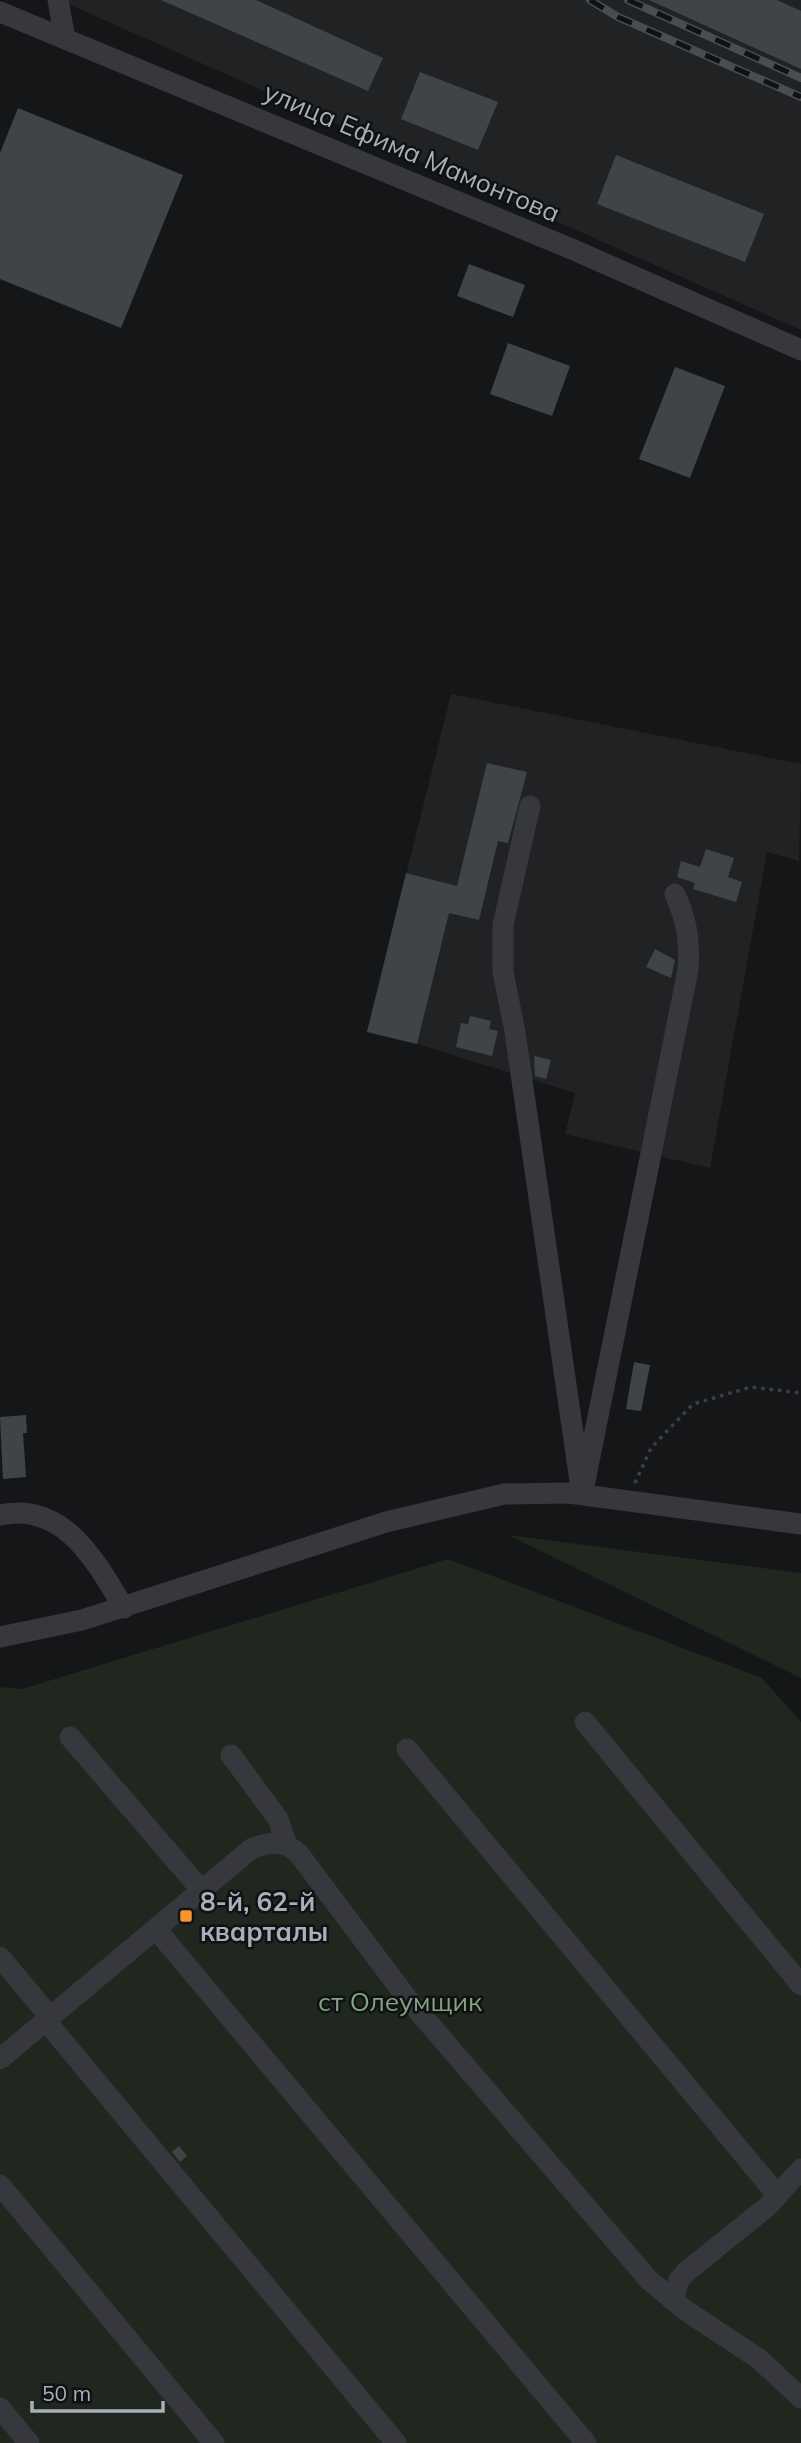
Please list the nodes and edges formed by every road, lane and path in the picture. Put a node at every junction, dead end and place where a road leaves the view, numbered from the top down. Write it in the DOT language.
graph roads {
  1 [pos="58,0"];
  2 [pos="0,12"];
  3 [pos="65,39"];
  4 [pos="801,350"];
  5 [pos="530,806"];
  6 [pos="674,894"];
  7 [pos="801,1393"];
  8 [pos="582,1495"];
  9 [pos="627,1500"];
  10 [pos="0,1515"];
  11 [pos="801,1524"];
  12 [pos="124,1608"];
  13 [pos="0,1637"];
  14 [pos="585,1721"];
  15 [pos="70,1737"];
  16 [pos="407,1749"];
  17 [pos="231,1755"];
  18 [pos="286,1845"];
  19 [pos="202,1891"];
  20 [pos="156,1929"];
  21 [pos="0,1957"];
  22 [pos="801,1985"];
  23 [pos="48,2019"];
  24 [pos="0,2059"];
  25 [pos="801,2169"];
  26 [pos="0,2185"];
  27 [pos="778,2196"];
  28 [pos="673,2301"];
  29 [pos="801,2398"];
  30 [pos="0,2408"];
  31 [pos="29,2443"];
  32 [pos="214,2443"];
  33 [pos="396,2443"];
  34 [pos="586,2443"];
  1 -- 3 [label="street"];
  2 -- 3 [label="street, улица Ефима Мамонтова"];
  3 -- 4 [label="street, улица Ефима Мамонтова"];
  5 -- 8 [label="street"];
  6 -- 8 [label="street"];
  7 -- 9 [label="path"];
  8 -- 9 [label="street"];
  8 -- 12 [label="street"];
  9 -- 11 [label="street"];
  10 -- 12 [label="street"];
  12 -- 13 [label="street"];
  14 -- 22 [label="street"];
  15 -- 19 [label="street"];
  16 -- 27 [label="street"];
  17 -- 18 [label="street"];
  18 -- 19 [label="street"];
  18 -- 28 [label="street"];
  19 -- 20 [label="street"];
  20 -- 23 [label="street"];
  20 -- 34 [label="street"];
  21 -- 23 [label="street"];
  23 -- 24 [label="street"];
  23 -- 33 [label="street"];
  25 -- 27 [label="street"];
  26 -- 32 [label="street"];
  27 -- 28 [label="street"];
  28 -- 29 [label="street"];
  30 -- 31 [label="street"];
}
